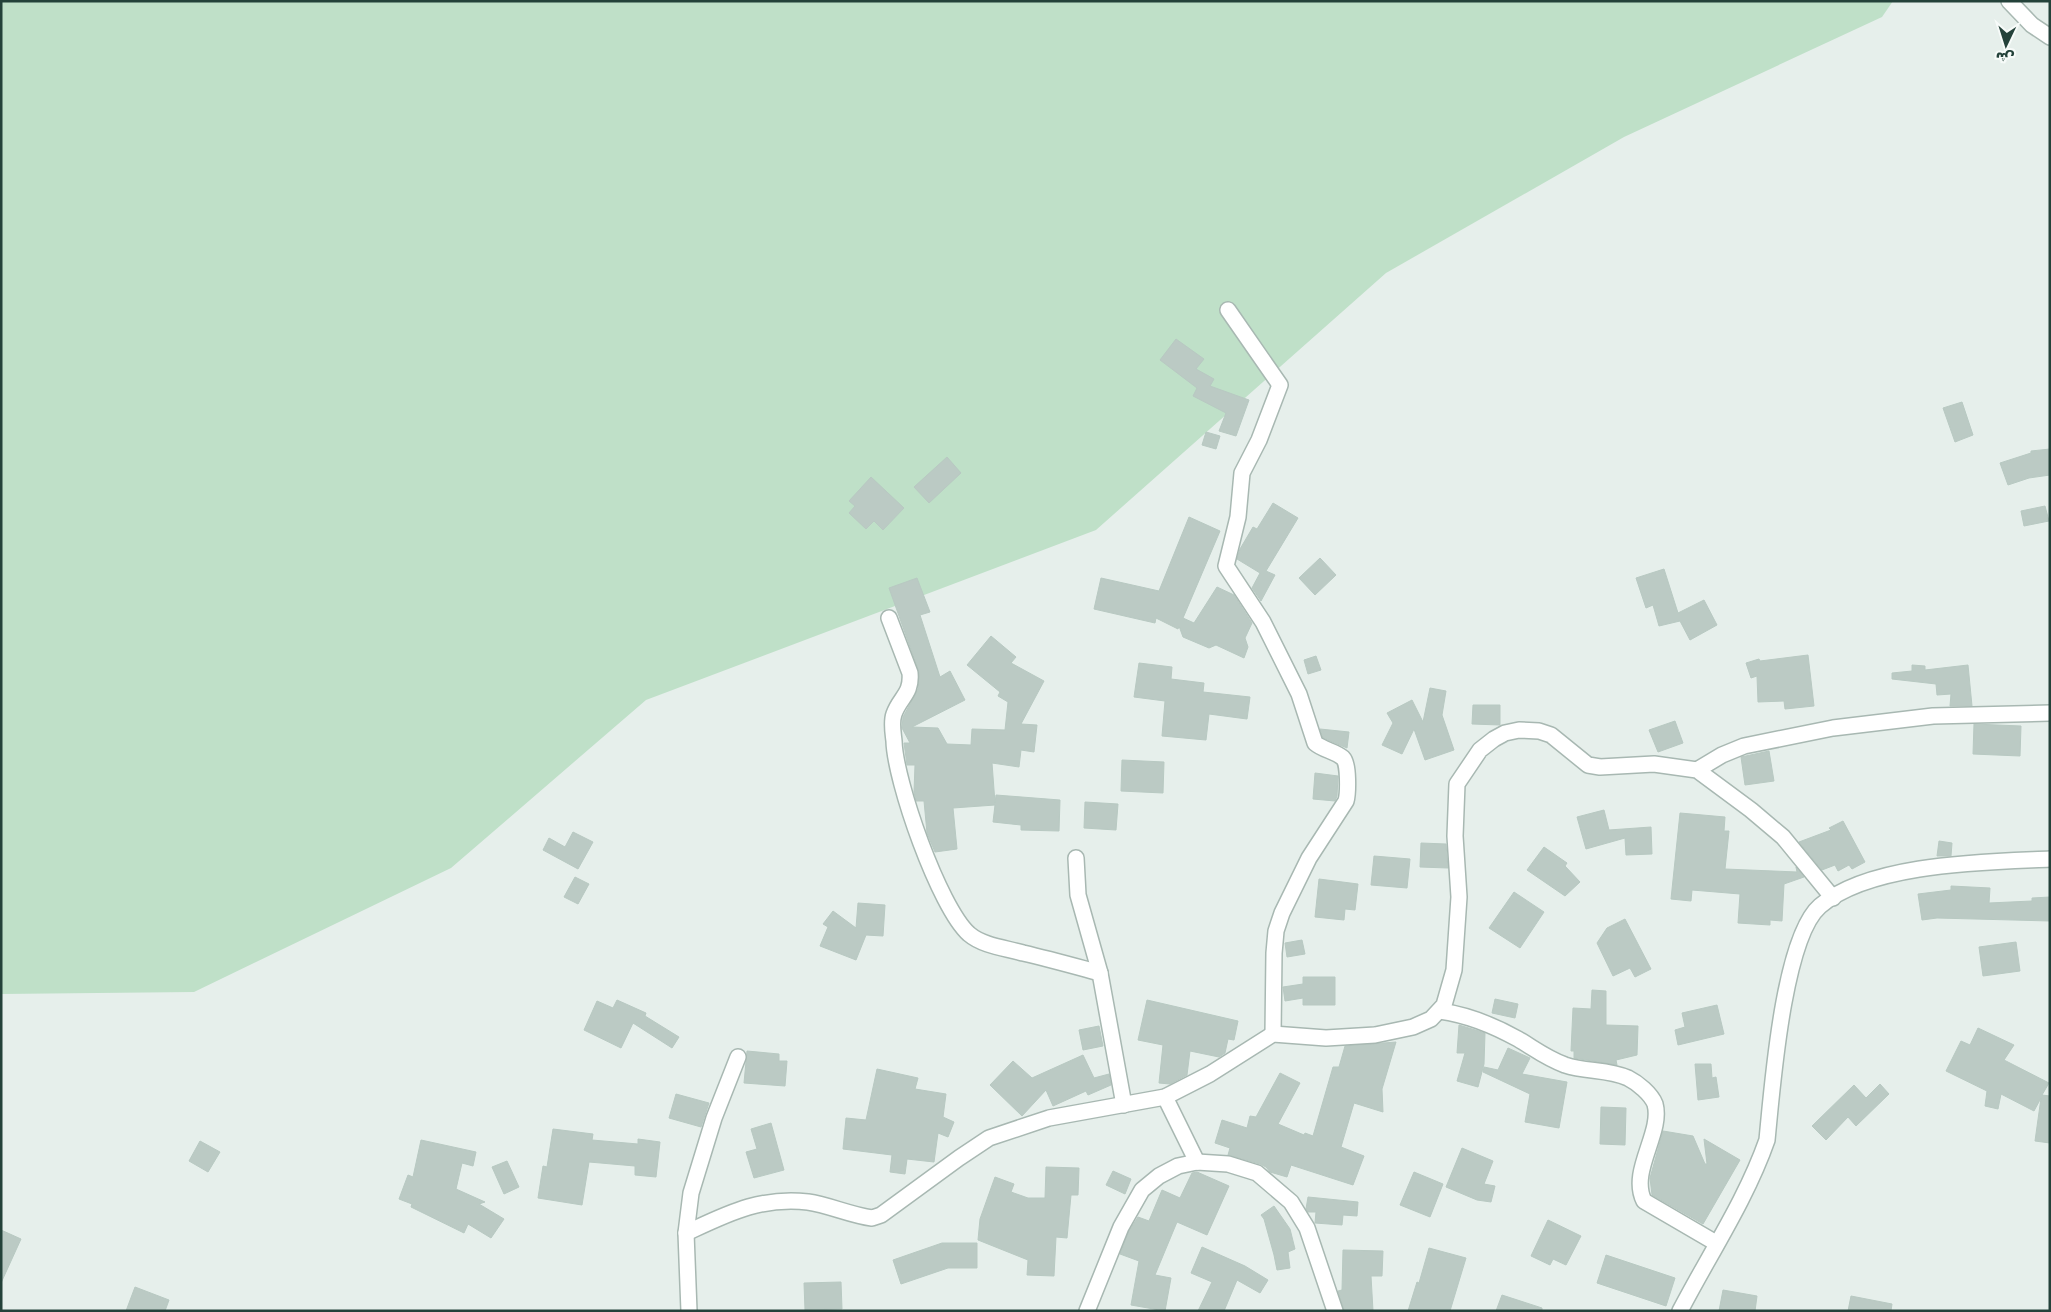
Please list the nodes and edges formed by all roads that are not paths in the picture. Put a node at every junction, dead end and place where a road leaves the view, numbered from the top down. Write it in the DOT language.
graph roads {
  1 [pos="2009,1"];
  2 [pos="2050,38"];
  3 [pos="1228,310"];
  4 [pos="889,618"];
  5 [pos="2050,713"];
  6 [pos="1697,770"];
  7 [pos="1076,858"];
  8 [pos="2050,859"];
  9 [pos="1833,898"];
  10 [pos="1100,973"];
  11 [pos="1440,1010"];
  12 [pos="1273,1034"];
  13 [pos="738,1057"];
  14 [pos="1165,1097"];
  15 [pos="1124,1105"];
  16 [pos="1197,1162"];
  17 [pos="686,1233"];
  18 [pos="1716,1243"];
  19 [pos="688,1311"];
  20 [pos="1087,1311"];
  21 [pos="1335,1311"];
  22 [pos="1680,1311"];
  1 -- 2 [label="street"];
  3 -- 12 [label="street"];
  4 -- 10 [label="street"];
  5 -- 6 [label="street"];
  6 -- 9 [label="street"];
  6 -- 11 [label="street"];
  7 -- 10 [label="street"];
  8 -- 9 [label="street"];
  9 -- 18 [label="street"];
  10 -- 15 [label="street"];
  11 -- 12 [label="street"];
  11 -- 18 [label="street"];
  12 -- 14 [label="street"];
  13 -- 17 [label="street"];
  14 -- 15 [label="street"];
  14 -- 16 [label="street"];
  15 -- 17 [label="street"];
  16 -- 20 [label="street"];
  16 -- 21 [label="street"];
  17 -- 19 [label="street"];
  18 -- 22 [label="street"];
}
